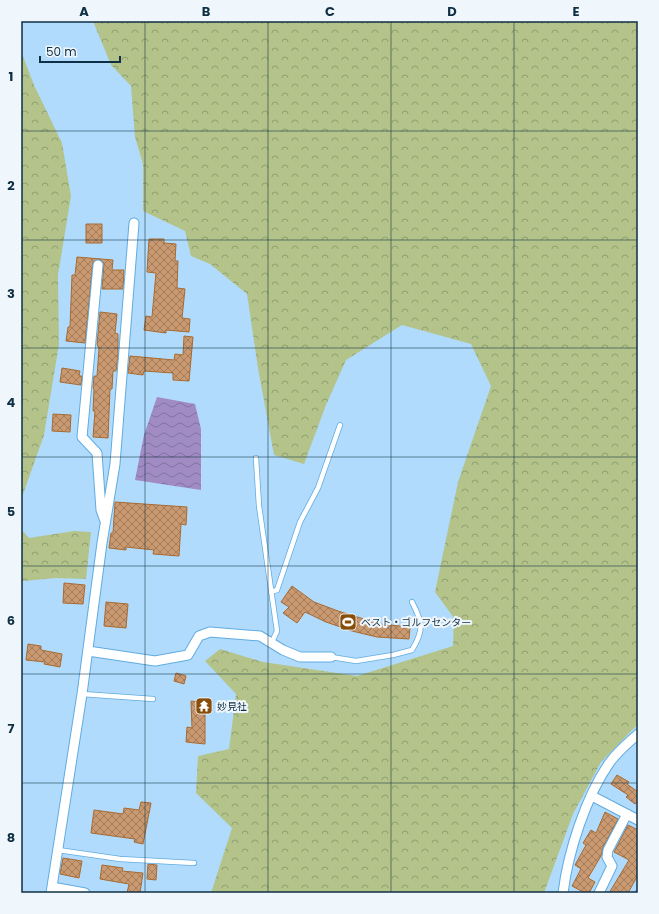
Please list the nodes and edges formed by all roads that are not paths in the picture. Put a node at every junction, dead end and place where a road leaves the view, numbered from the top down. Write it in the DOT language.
graph roads {
  1 [pos="134,223"];
  2 [pos="98,266"];
  3 [pos="340,425"];
  4 [pos="256,458"];
  5 [pos="105,522"];
  6 [pos="271,592"];
  7 [pos="412,602"];
  8 [pos="272,642"];
  9 [pos="88,651"];
  10 [pos="331,657"];
  11 [pos="82,694"];
  12 [pos="153,699"];
  13 [pos="638,734"];
  14 [pos="592,796"];
  15 [pos="627,814"];
  16 [pos="638,820"];
  17 [pos="58,850"];
  18 [pos="194,863"];
  19 [pos="51,890"];
  20 [pos="85,893"];
  21 [pos="563,893"];
  22 [pos="599,893"];
  1 -- 5 [label="street"];
  2 -- 5 [label="street"];
  3 -- 6 [label="lane"];
  4 -- 6 [label="lane"];
  5 -- 9 [label="street"];
  6 -- 8 [label="lane"];
  7 -- 10 [label="lane"];
  8 -- 9 [label="street"];
  8 -- 10 [label="street"];
  9 -- 11 [label="street"];
  11 -- 12 [label="lane"];
  11 -- 17 [label="street"];
  13 -- 14 [label="street"];
  14 -- 15 [label="street"];
  14 -- 21 [label="street"];
  15 -- 16 [label="street"];
  15 -- 22 [label="street"];
  17 -- 18 [label="lane"];
  17 -- 19 [label="street"];
  19 -- 20 [label="street"];
}
